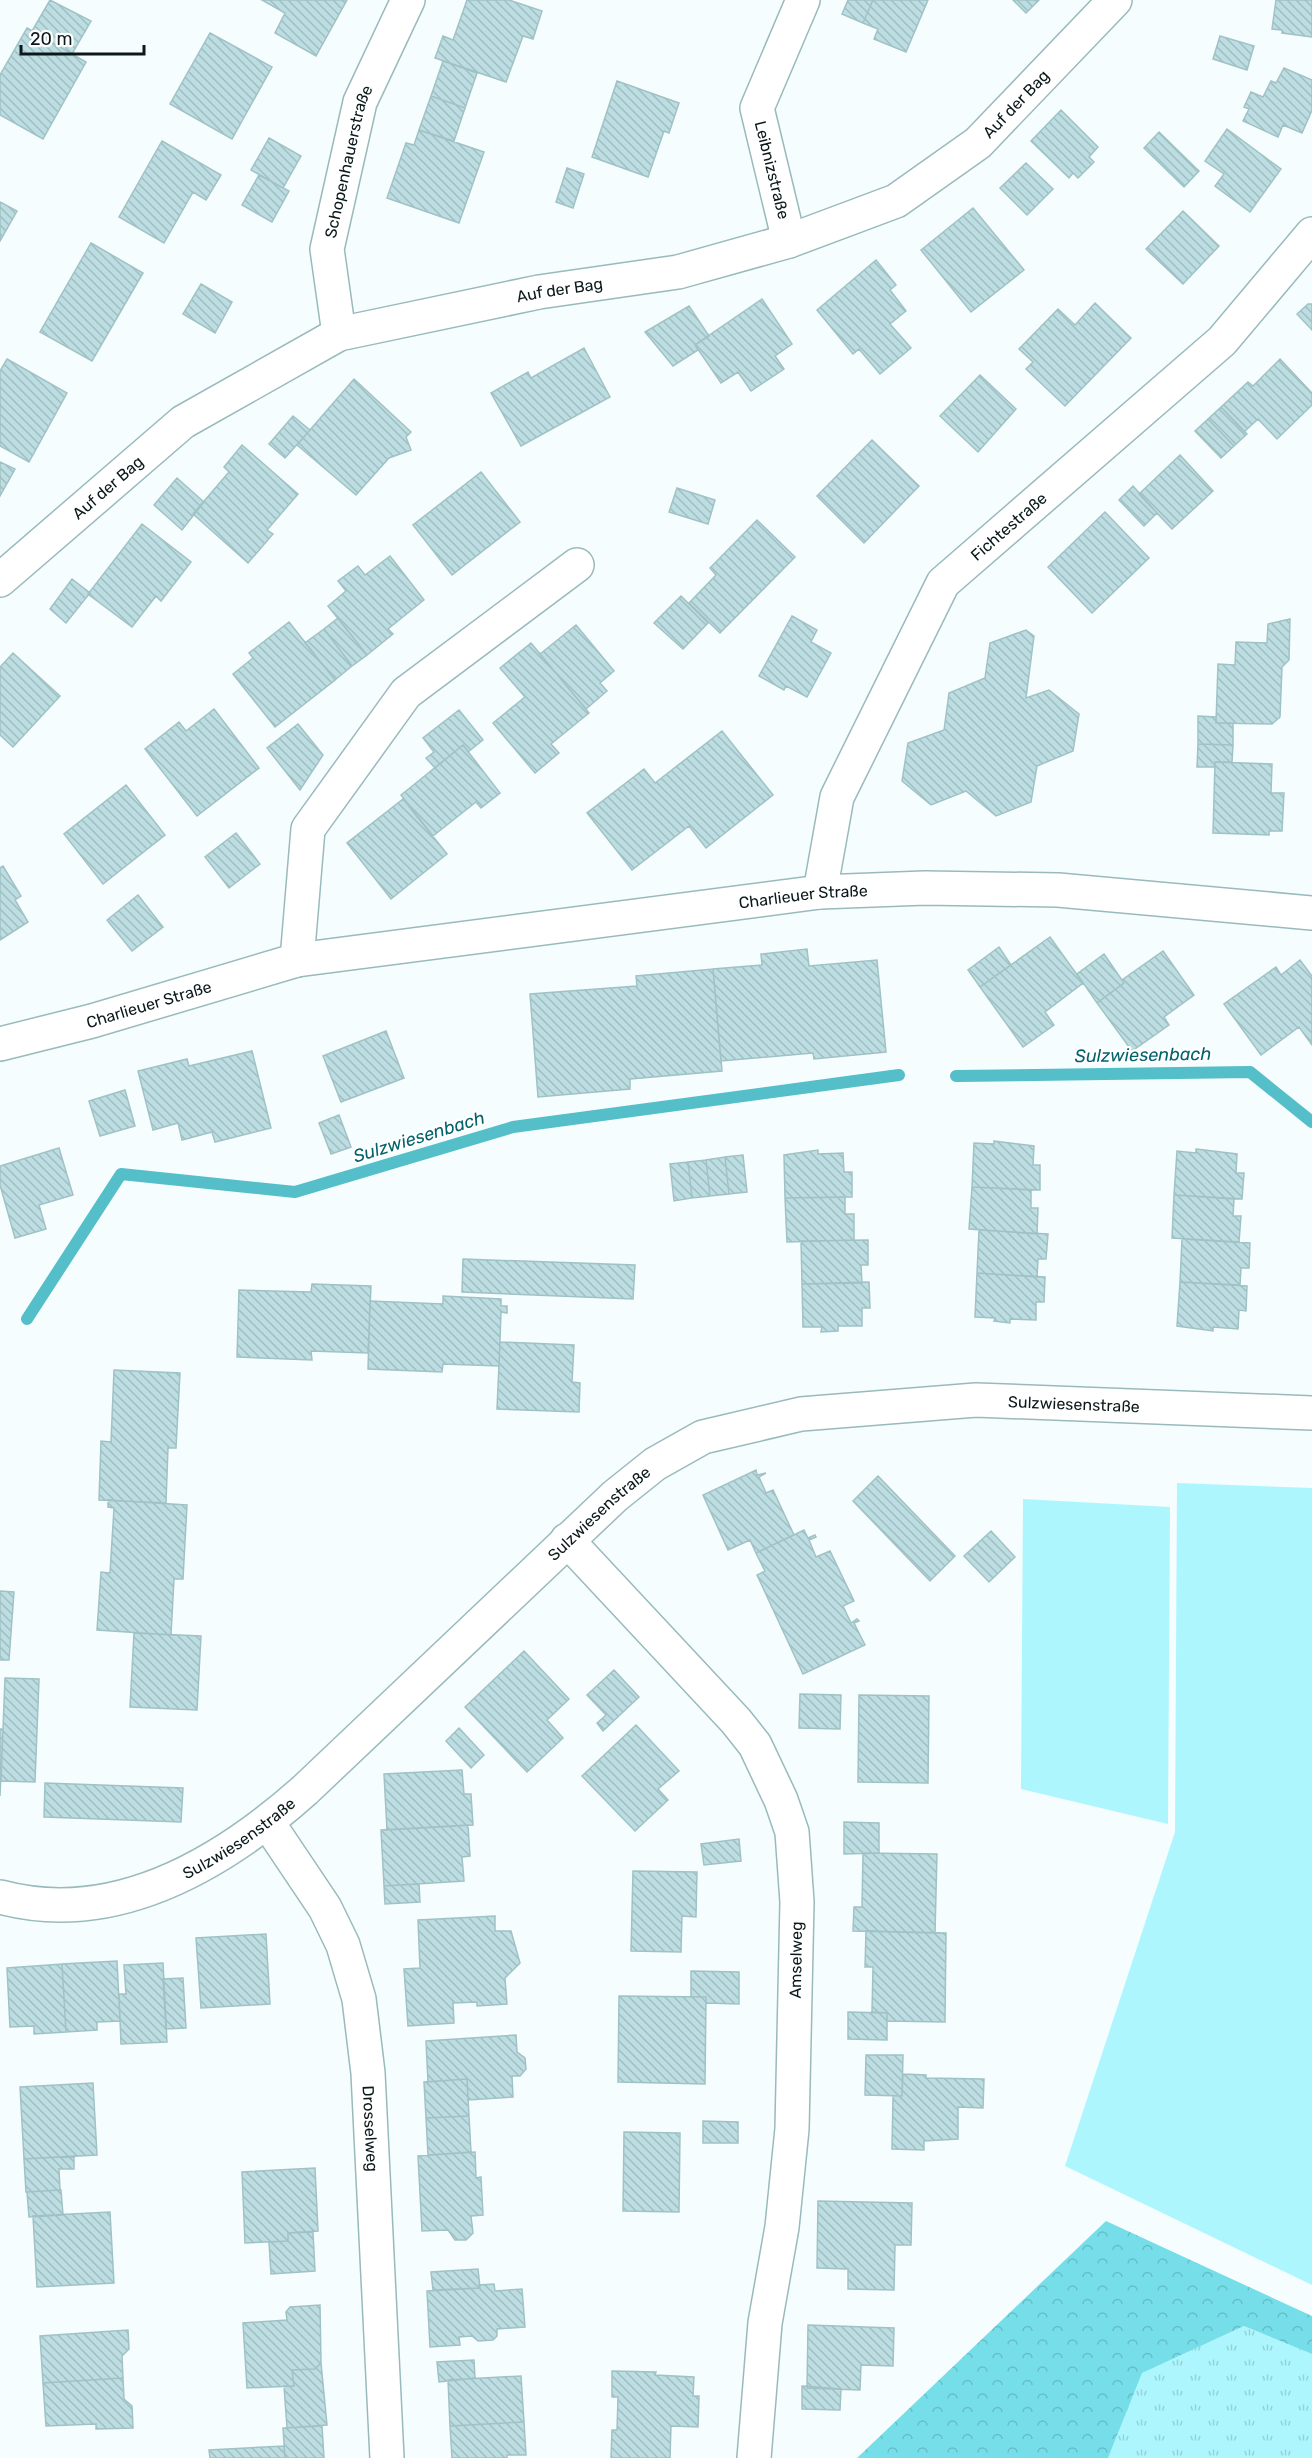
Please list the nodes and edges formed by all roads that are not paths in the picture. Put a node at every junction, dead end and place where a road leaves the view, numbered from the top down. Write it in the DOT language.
graph roads {
  1 [pos="408,0"];
  2 [pos="803,0"];
  3 [pos="1115,0"];
  4 [pos="1312,234"];
  5 [pos="789,241"];
  6 [pos="339,334"];
  7 [pos="577,565"];
  8 [pos="0,580"];
  9 [pos="820,892"];
  10 [pos="1312,913"];
  11 [pos="297,960"];
  12 [pos="0,1044"];
  13 [pos="1312,1413"];
  14 [pos="567,1540"];
  15 [pos="268,1823"];
  16 [pos="0,1897"];
  17 [pos="387,2458"];
  18 [pos="754,2458"];
  1 -- 6 [label="street, Schopenhauerstraße"];
  2 -- 5 [label="street, Leibnizstraße"];
  3 -- 5 [label="street, Auf der Bag"];
  4 -- 9 [label="street, Fichtestraße"];
  5 -- 6 [label="street, Auf der Bag"];
  6 -- 8 [label="street, Auf der Bag"];
  7 -- 11 [label="street"];
  9 -- 10 [label="street, Charlieuer Straße"];
  9 -- 11 [label="street, Charlieuer Straße"];
  11 -- 12 [label="street, Charlieuer Straße"];
  13 -- 14 [label="street, Sulzwiesenstraße"];
  14 -- 15 [label="street, Sulzwiesenstraße"];
  14 -- 18 [label="street, Amselweg"];
  15 -- 16 [label="street, Sulzwiesenstraße"];
  15 -- 17 [label="street, Drosselweg"];
}
